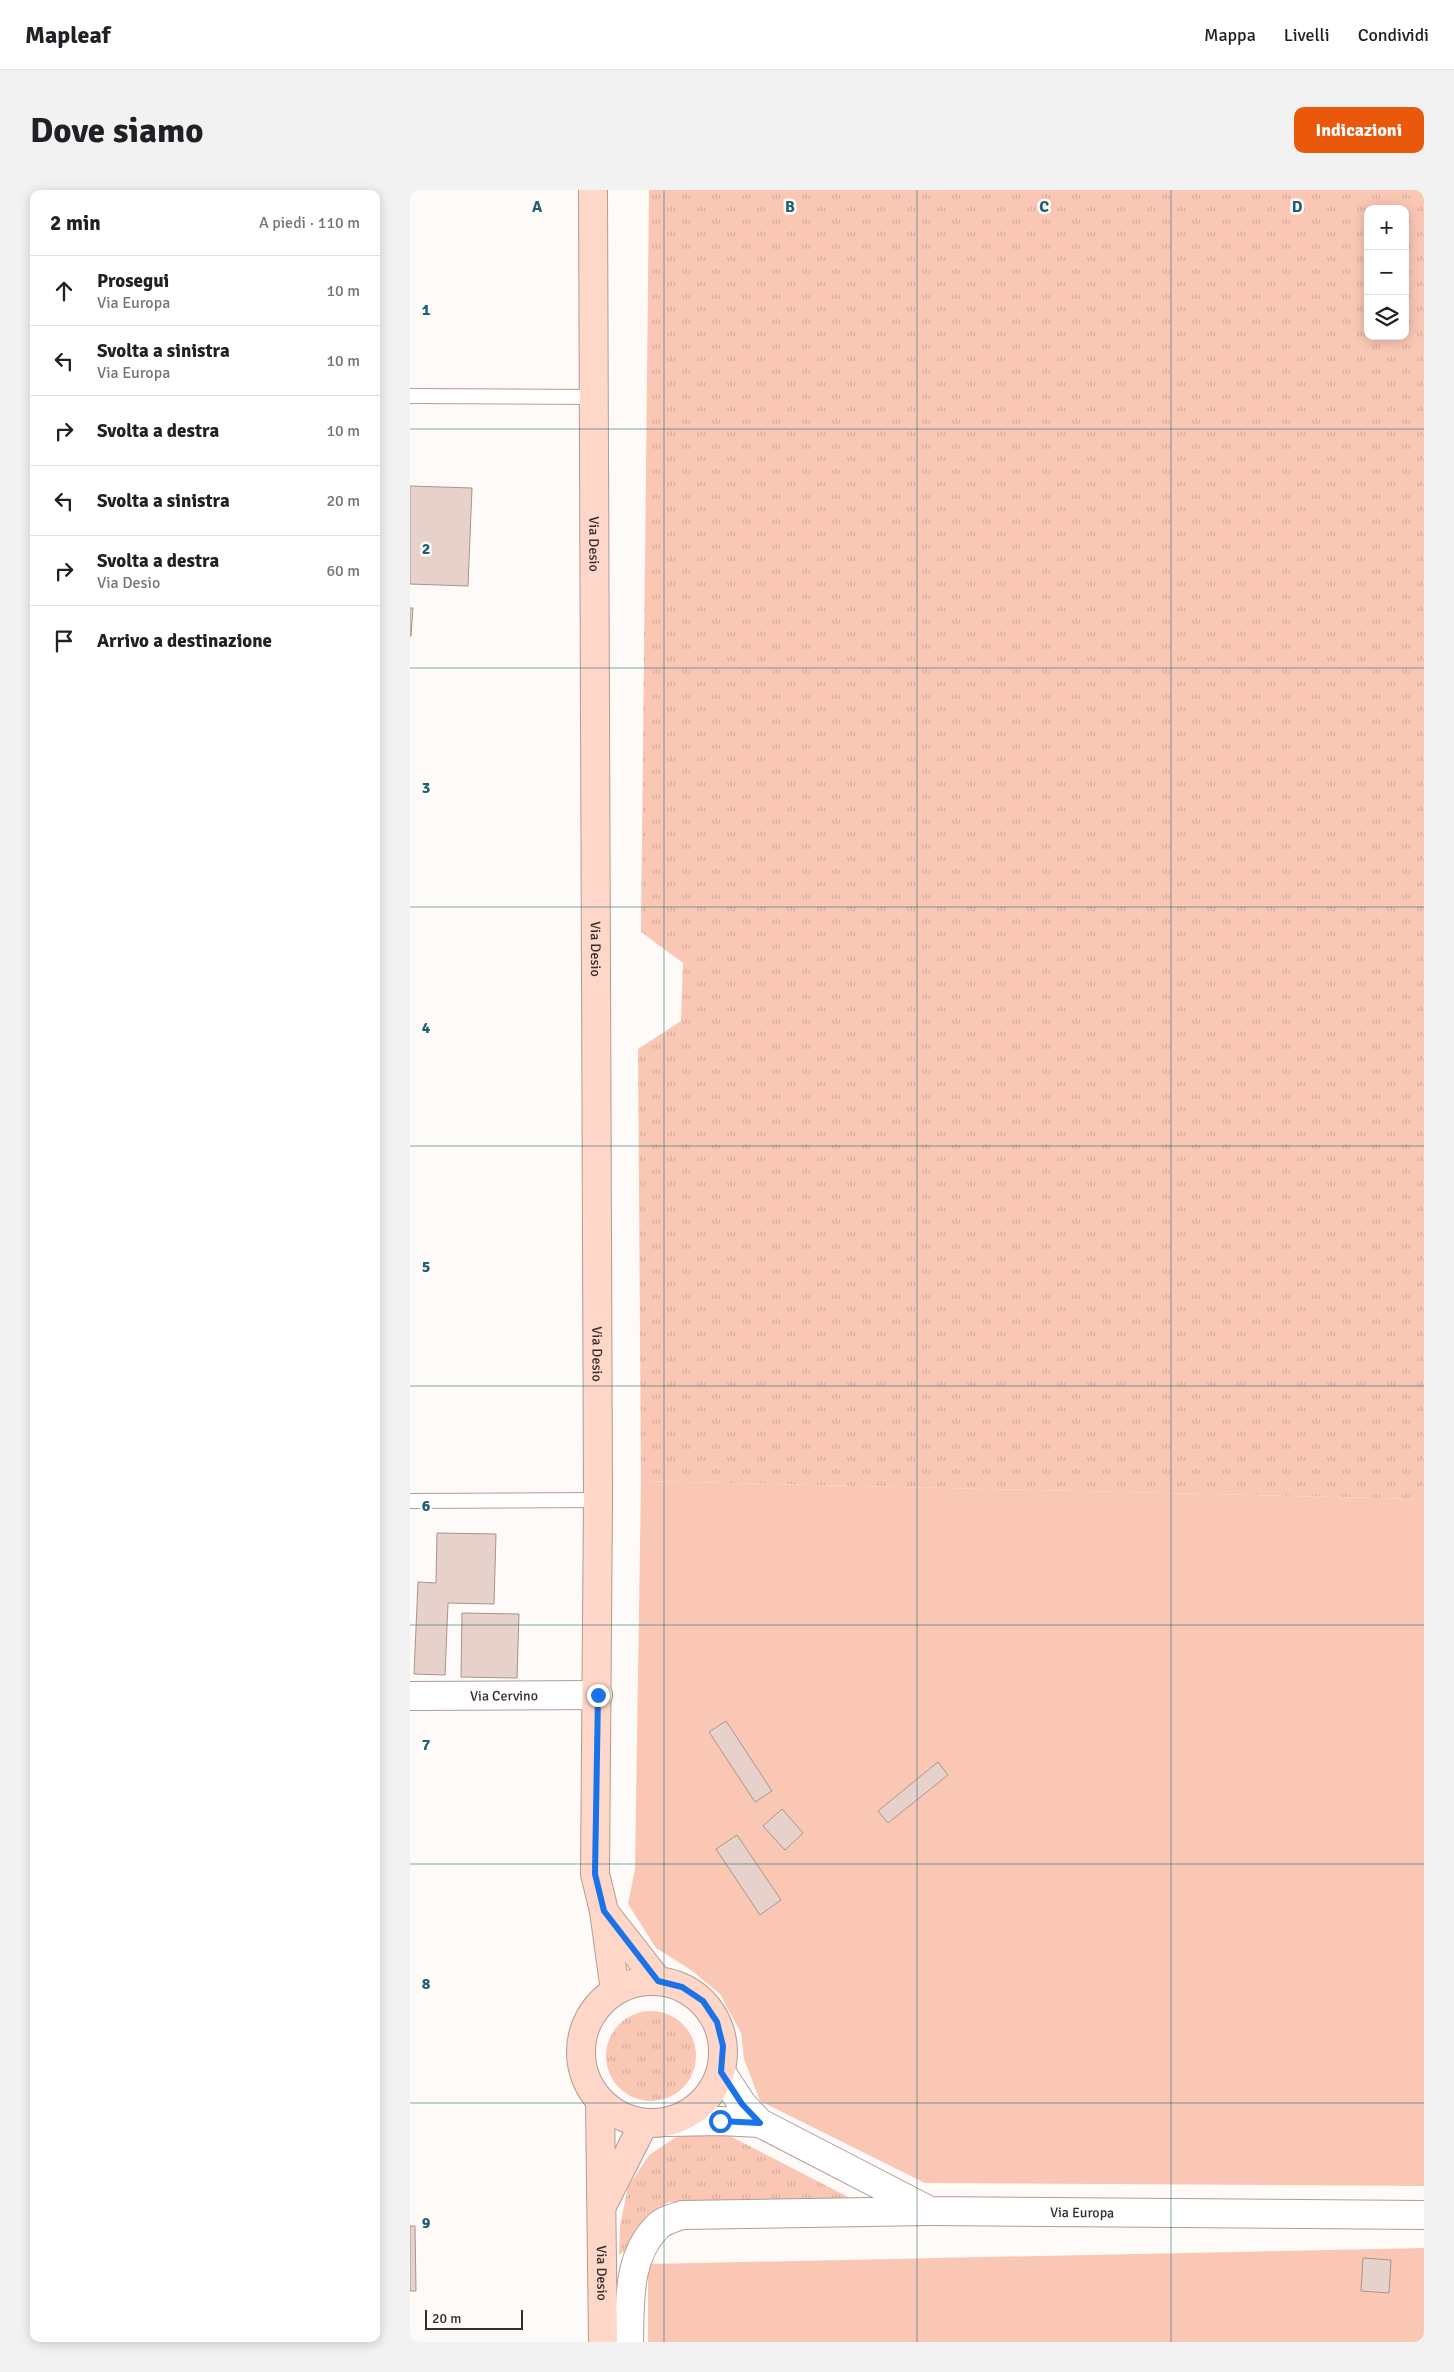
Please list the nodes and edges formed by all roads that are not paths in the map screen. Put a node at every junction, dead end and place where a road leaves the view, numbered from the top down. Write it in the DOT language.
graph roads {
  1 [pos="593,190"];
  2 [pos="410,396"];
  3 [pos="593,397"];
  4 [pos="598,1500"];
  5 [pos="410,1501"];
  6 [pos="598,1695"];
  7 [pos="410,1696"];
  8 [pos="604,1911"];
  9 [pos="658,1981"];
  10 [pos="615,1991"];
  11 [pos="721,2072"];
  12 [pos="600,2101"];
  13 [pos="656,2122"];
  14 [pos="760,2123"];
  15 [pos="602,2206"];
  16 [pos="930,2211"];
  17 [pos="1424,2215"];
  18 [pos="602,2342"];
  19 [pos="629,2342"];
  1 -- 3 [label="street, Via Desio"];
  2 -- 3 [label="lane"];
  3 -- 4 [label="street, Via Desio"];
  4 -- 5 [label="lane"];
  4 -- 6 [label="street, Via Desio"];
  6 -- 7 [label="street, Via Cervino"];
  6 -- 8 [label="street, Via Desio"];
  8 -- 9 [label="street, Via Desio"];
  8 -- 10 [label="street, Via Desio"];
  9 -- 10 [label="street"];
  9 -- 11 [label="street"];
  10 -- 12 [label="street"];
  11 -- 13 [label="street"];
  11 -- 14 [label="street, Via Europa"];
  12 -- 13 [label="street"];
  12 -- 15 [label="street, Via Desio"];
  13 -- 14 [label="street, Via Europa"];
  13 -- 15 [label="street, Via Desio"];
  14 -- 16 [label="street, Via Europa"];
  15 -- 18 [label="street, Via Desio"];
  16 -- 17 [label="street, Via Europa"];
  16 -- 19 [label="street"];
}
